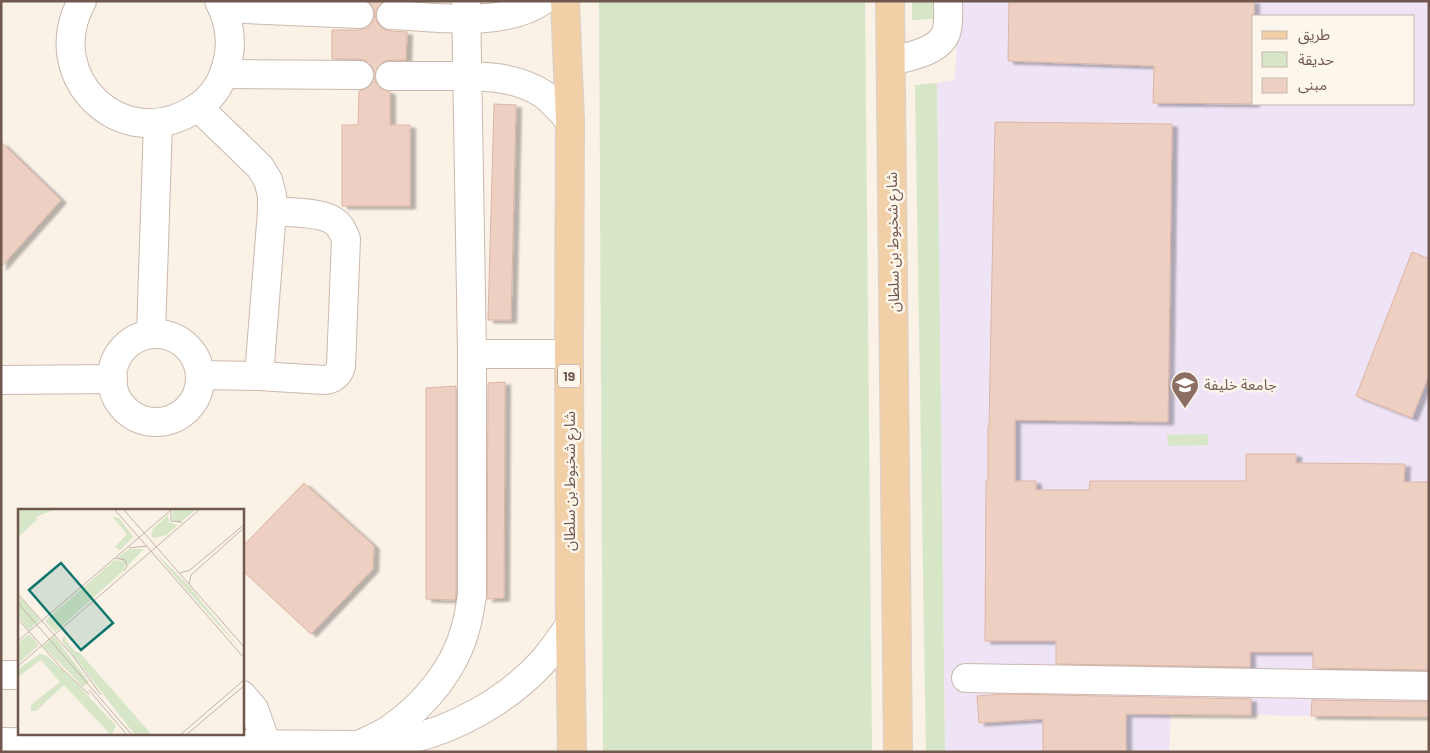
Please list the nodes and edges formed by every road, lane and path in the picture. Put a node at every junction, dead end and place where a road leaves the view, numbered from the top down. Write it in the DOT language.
graph roads {
  1 [pos="82,1"];
  2 [pos="542,1"];
  3 [pos="565,1"];
  4 [pos="890,1"];
  5 [pos="948,1"];
  6 [pos="221,5"];
  7 [pos="466,10"];
  8 [pos="359,14"];
  9 [pos="391,15"];
  10 [pos="891,61"];
  11 [pos="224,74"];
  12 [pos="359,75"];
  13 [pos="390,76"];
  14 [pos="468,76"];
  15 [pos="198,107"];
  16 [pos="570,121"];
  17 [pos="158,123"];
  18 [pos="272,211"];
  19 [pos="151,334"];
  20 [pos="472,354"];
  21 [pos="569,354"];
  22 [pos="200,375"];
  23 [pos="259,376"];
  24 [pos="1,380"];
  25 [pos="113,380"];
  26 [pos="570,625"];
  27 [pos="1,675"];
  28 [pos="18,675"];
  29 [pos="966,678"];
  30 [pos="1429,686"];
  31 [pos="244,697"];
  32 [pos="897,702"];
  33 [pos="1,742"];
  34 [pos="266,744"];
  35 [pos="358,745"];
  36 [pos="570,748"];
  37 [pos="898,752"];
  38 [pos="913,752"];
  1 -- 17 [label="lane"];
  2 -- 7 [label="lane"];
  3 -- 16 [label="main road, شارع شخبوط بن سلطان / 19"];
  4 -- 10 [label="main road, شارع شخبوط بن سلطان"];
  5 -- 10 [label="lane"];
  6 -- 8 [label="lane"];
  6 -- 11 [label="lane"];
  7 -- 9 [label="lane"];
  7 -- 14 [label="lane"];
  10 -- 32 [label="main road, شارع شخبوط بن سلطان"];
  11 -- 12 [label="lane"];
  11 -- 15 [label="lane"];
  13 -- 14 [label="lane"];
  14 -- 16 [label="lane"];
  14 -- 20 [label="lane"];
  15 -- 17 [label="lane"];
  15 -- 18 [label="lane"];
  16 -- 21 [label="main road, شارع شخبوط بن سلطان / 19"];
  17 -- 19 [label="lane"];
  18 -- 23 [label="lane"];
  18 -- 23 [label="lane"];
  19 -- 22 [label="lane"];
  19 -- 25 [label="lane"];
  20 -- 21 [label="lane"];
  20 -- 35 [label="lane"];
  21 -- 26 [label="main road, شارع شخبوط بن سلطان / 19"];
  22 -- 23 [label="lane"];
  22 -- 25 [label="lane"];
  24 -- 25 [label="lane"];
  26 -- 35 [label="lane"];
  26 -- 36 [label="main road, شارع شخبوط بن سلطان / 19"];
  27 -- 28 [label="lane"];
  29 -- 30 [label="lane"];
  31 -- 34 [label="lane"];
  32 -- 37 [label="main road, شارع شخبوط بن سلطان"];
  32 -- 38 [label="main road"];
  33 -- 34 [label="lane"];
  34 -- 35 [label="lane"];
}
